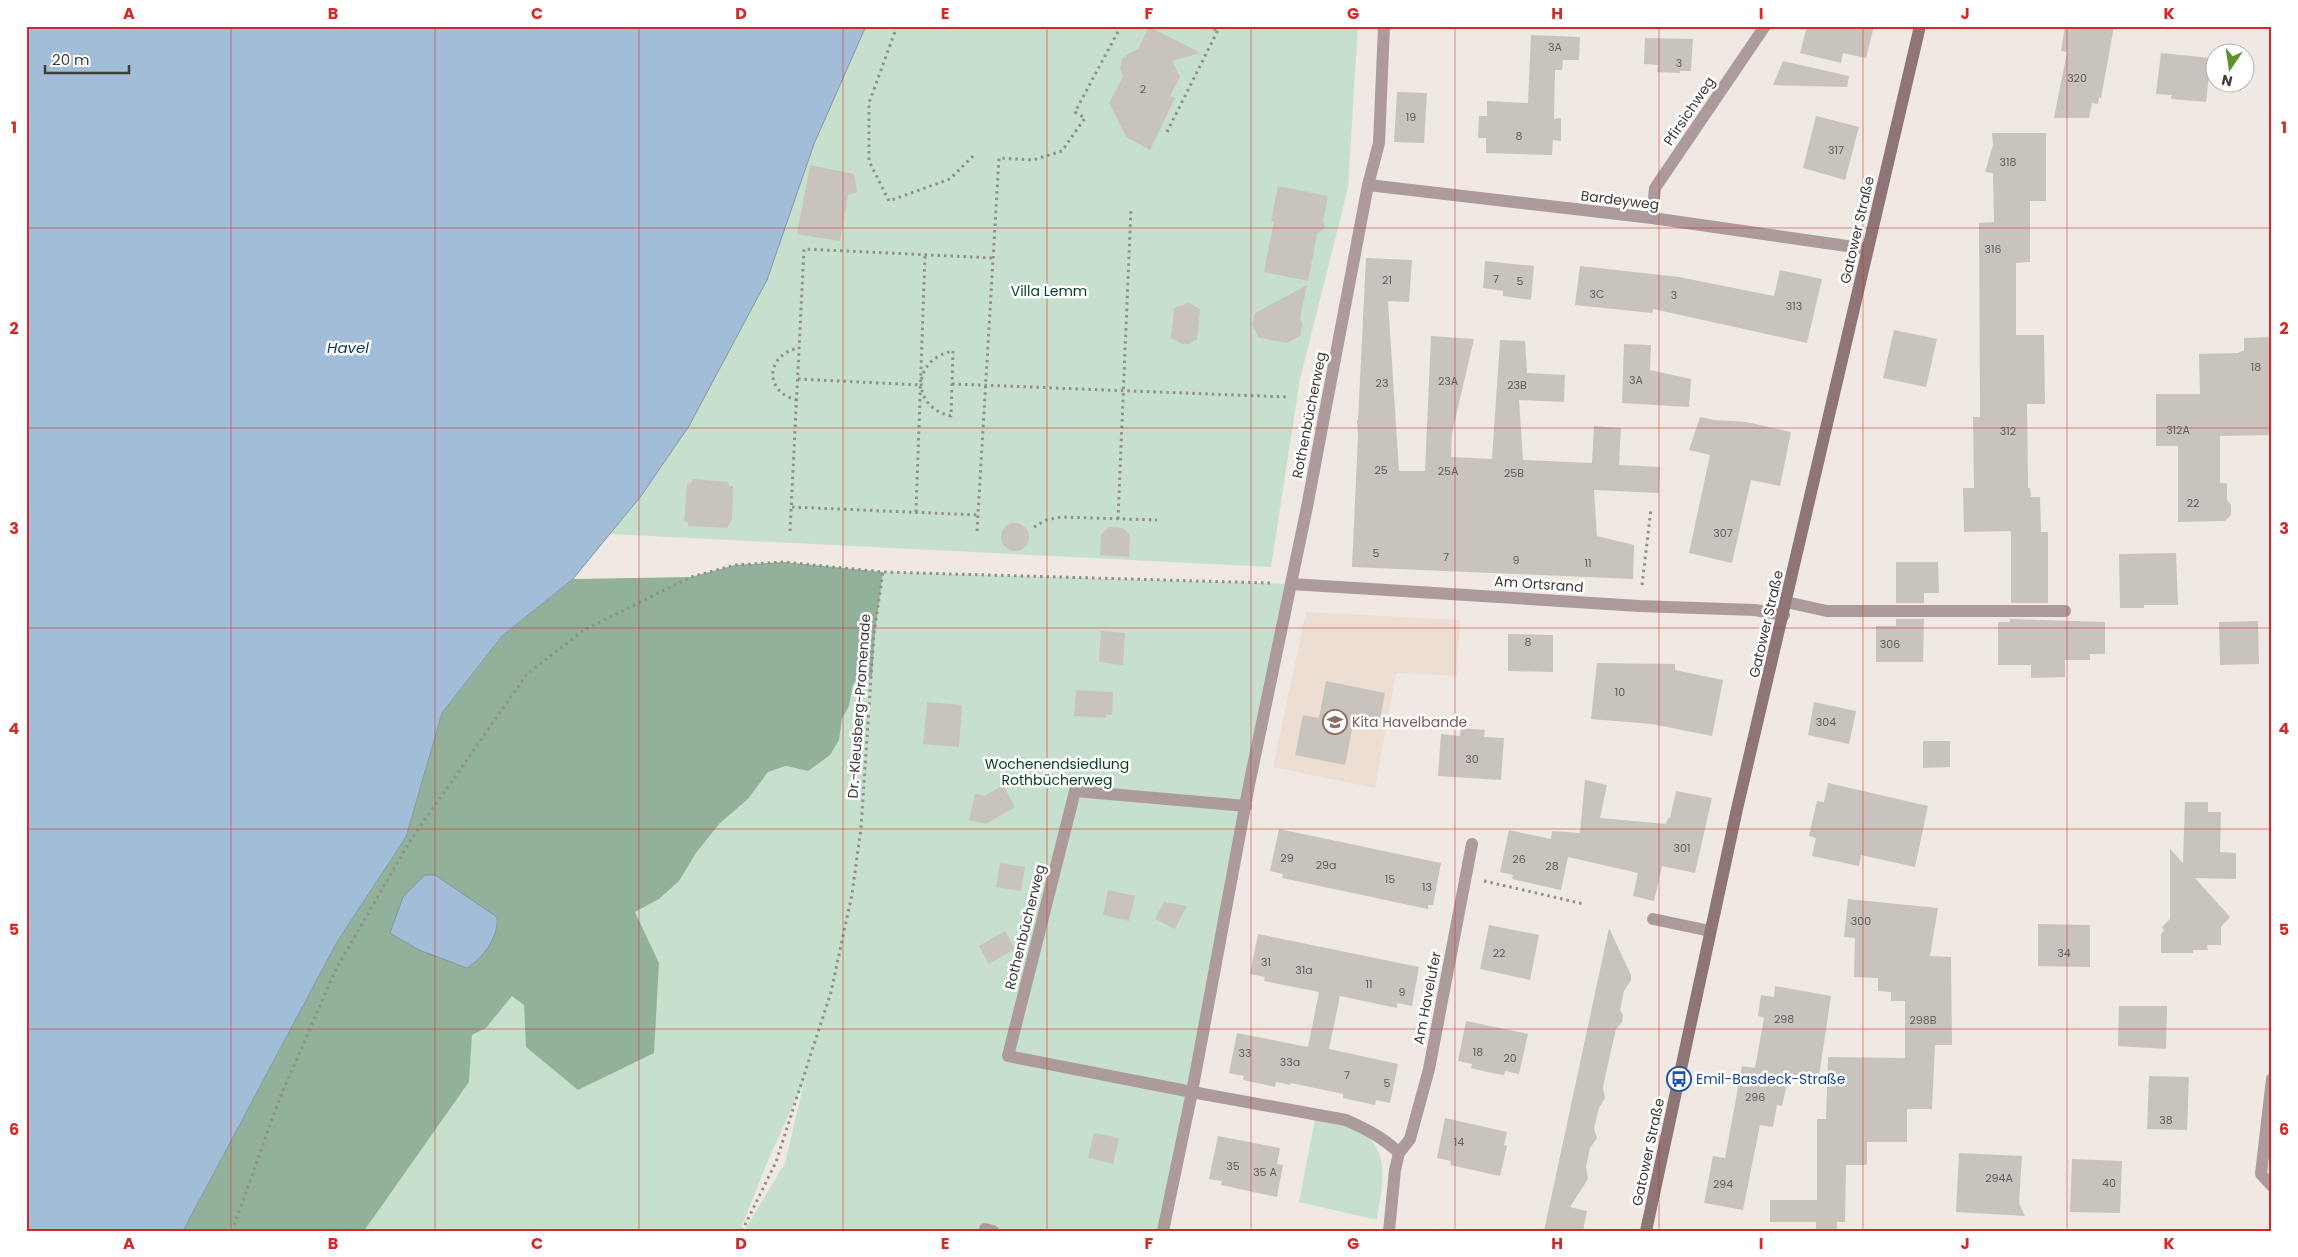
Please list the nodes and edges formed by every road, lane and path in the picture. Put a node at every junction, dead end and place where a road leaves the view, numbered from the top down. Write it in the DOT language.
graph roads {
  1 [pos="897,26"];
  2 [pos="1120,26"];
  3 [pos="1208,26"];
  4 [pos="1220,26"];
  5 [pos="1384,26"];
  6 [pos="1765,26"];
  7 [pos="1920,26"];
  8 [pos="1218,32"];
  9 [pos="1167,132"];
  10 [pos="974,155"];
  11 [pos="1368,185"];
  12 [pos="1131,208"];
  13 [pos="1652,218"];
  14 [pos="1868,249"];
  15 [pos="925,255"];
  16 [pos="993,258"];
  17 [pos="799,348"];
  18 [pos="798,379"];
  19 [pos="952,384"];
  20 [pos="921,385"];
  21 [pos="986,385"];
  22 [pos="1123,390"];
  23 [pos="1287,397"];
  24 [pos="797,400"];
  25 [pos="792,507"];
  26 [pos="1651,509"];
  27 [pos="916,512"];
  28 [pos="978,515"];
  29 [pos="1118,519"];
  30 [pos="1157,520"];
  31 [pos="1034,527"];
  32 [pos="790,531"];
  33 [pos="977,531"];
  34 [pos="883,572"];
  35 [pos="1292,584"];
  36 [pos="1786,602"];
  37 [pos="1639,606"];
  38 [pos="2065,611"];
  39 [pos="1784,615"];
  40 [pos="1246,806"];
  41 [pos="1472,844"];
  42 [pos="1466,877"];
  43 [pos="1584,904"];
  44 [pos="1653,919"];
  45 [pos="1710,931"];
  46 [pos="2272,1079"];
  47 [pos="1192,1092"];
  48 [pos="1399,1153"];
  49 [pos="2272,1186"];
  50 [pos="232,1231"];
  51 [pos="742,1231"];
  52 [pos="1163,1231"];
  53 [pos="1390,1231"];
  54 [pos="1646,1231"];
  1 -- 10 [label="path"];
  2 -- 16 [label="path"];
  3 -- 8 [label="path"];
  4 -- 8 [label="path"];
  5 -- 11 [label="street, Rothenbücherweg"];
  6 -- 13 [label="street, Pfirsichweg"];
  7 -- 14 [label="main road, Gatower Straße"];
  8 -- 9 [label="path"];
  11 -- 13 [label="street, Bardeyweg"];
  11 -- 35 [label="street, Rothenbücherweg"];
  12 -- 22 [label="path"];
  13 -- 14 [label="street, Bardeyweg"];
  14 -- 36 [label="main road, Gatower Straße"];
  15 -- 16 [label="path"];
  15 -- 17 [label="path"];
  15 -- 20 [label="path"];
  16 -- 21 [label="path"];
  17 -- 18 [label="path"];
  17 -- 24 [label="path"];
  18 -- 20 [label="path"];
  18 -- 24 [label="path"];
  19 -- 20 [label="path"];
  19 -- 20 [label="path"];
  19 -- 21 [label="path"];
  20 -- 27 [label="path"];
  21 -- 22 [label="path"];
  21 -- 28 [label="path"];
  22 -- 23 [label="path"];
  22 -- 29 [label="path"];
  24 -- 25 [label="path"];
  25 -- 27 [label="path"];
  25 -- 32 [label="path"];
  26 -- 37 [label="path"];
  27 -- 28 [label="path"];
  28 -- 33 [label="path"];
  29 -- 30 [label="path"];
  29 -- 31 [label="path"];
  34 -- 35 [label="path"];
  34 -- 50 [label="path"];
  34 -- 51 [label="path, Dr.-Kleusberg-Promenade"];
  35 -- 37 [label="street, Am Ortsrand"];
  35 -- 40 [label="street, Rothenbücherweg"];
  36 -- 38 [label="street"];
  36 -- 39 [label="main road, Gatower Straße"];
  37 -- 39 [label="street, Am Ortsrand"];
  39 -- 45 [label="main road, Gatower Straße"];
  40 -- 47 [label="street, Rothenbücherweg"];
  40 -- 47 [label="street, Rothenbücherweg"];
  41 -- 42 [label="street, Am Havelufer"];
  42 -- 43 [label="path"];
  42 -- 48 [label="street, Am Havelufer"];
  44 -- 45 [label="street"];
  45 -- 54 [label="main road, Gatower Straße"];
  46 -- 49 [label="street"];
  47 -- 48 [label="street"];
  47 -- 52 [label="street, Rothenbücherweg"];
  48 -- 53 [label="street, Am Havelufer"];
}
